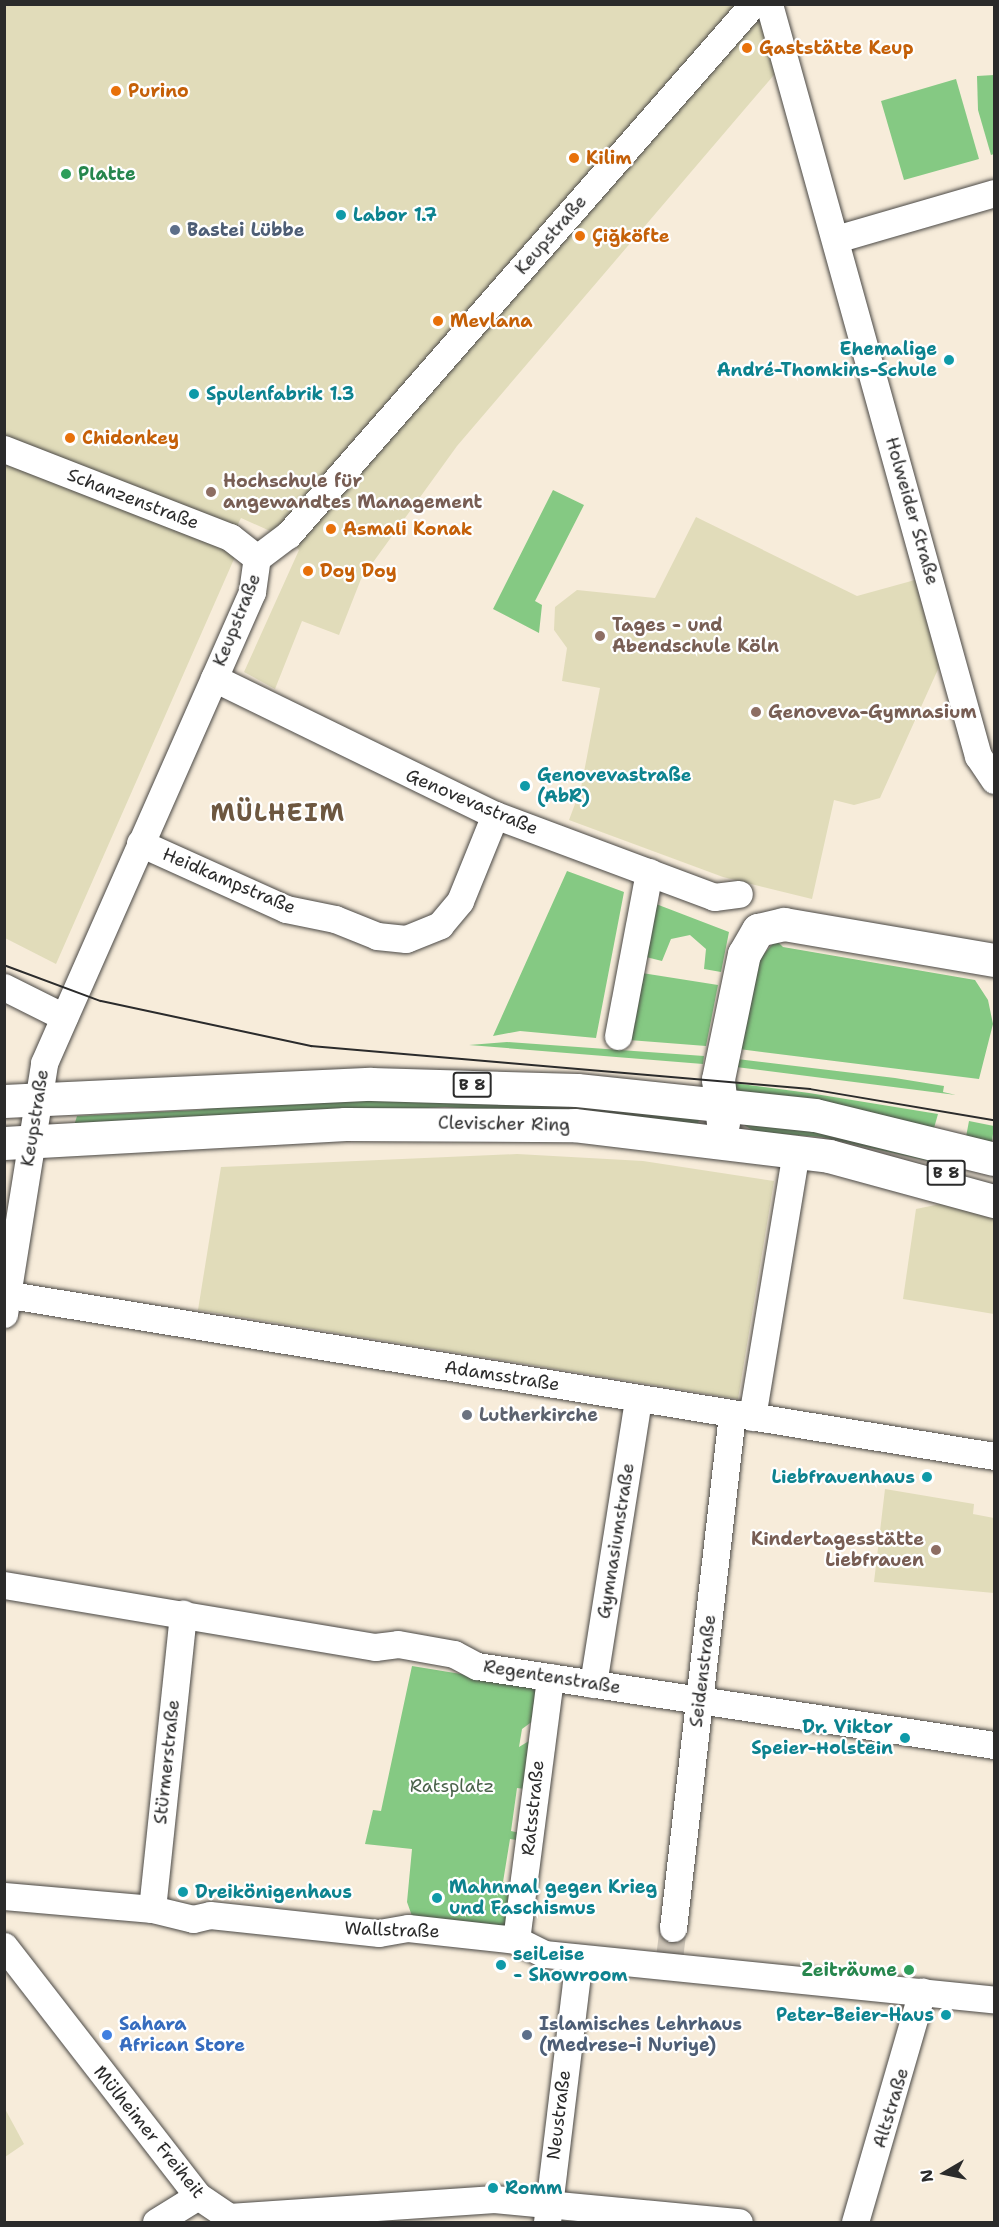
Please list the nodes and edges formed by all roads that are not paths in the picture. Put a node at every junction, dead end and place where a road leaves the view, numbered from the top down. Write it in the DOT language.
graph roads {
  1 [pos="753,4"];
  2 [pos="769,4"];
  3 [pos="994,193"];
  4 [pos="836,238"];
  5 [pos="4,448"];
  6 [pos="257,558"];
  7 [pos="214,678"];
  8 [pos="994,780"];
  9 [pos="495,815"];
  10 [pos="140,843"];
  11 [pos="650,872"];
  12 [pos="740,894"];
  13 [pos="988,959"];
  14 [pos="4,987"];
  15 [pos="64,1017"];
  16 [pos="618,1036"];
  17 [pos="38,1099"];
  18 [pos="4,1101"];
  19 [pos="716,1101"];
  20 [pos="18,1142"];
  21 [pos="747,1145"];
  22 [pos="796,1150"];
  23 [pos="994,1159"];
  24 [pos="892,1169"];
  25 [pos="994,1201"];
  26 [pos="12,1218"];
  27 [pos="7,1304"];
  28 [pos="638,1399"];
  29 [pos="742,1415"];
  30 [pos="994,1456"];
  31 [pos="4,1585"];
  32 [pos="183,1614"];
  33 [pos="550,1677"];
  34 [pos="593,1684"];
  35 [pos="700,1699"];
  36 [pos="994,1745"];
  37 [pos="9,1895"];
  38 [pos="152,1909"];
  39 [pos="516,1940"];
  40 [pos="4,1946"];
  41 [pos="670,1949"];
  42 [pos="579,1958"];
  43 [pos="922,1992"];
  44 [pos="994,2000"];
  45 [pos="198,2196"];
  46 [pos="548,2212"];
  47 [pos="345,2216"];
  48 [pos="156,2223"];
  49 [pos="739,2223"];
  50 [pos="855,2223"];
  1 -- 6 [label="street, Keupstraße"];
  2 -- 4 [label="street, Holweider Straße"];
  3 -- 4 [label="street"];
  4 -- 8 [label="street, Holweider Straße"];
  5 -- 6 [label="street, Schanzenstraße"];
  6 -- 7 [label="street, Keupstraße"];
  7 -- 9 [label="street, Genovevastraße"];
  7 -- 10 [label="street, Keupstraße"];
  9 -- 10 [label="street, Heidkampstraße"];
  9 -- 11 [label="street, Genovevastraße"];
  10 -- 15 [label="street, Keupstraße"];
  11 -- 12 [label="street, Genovevastraße"];
  11 -- 16 [label="street"];
  13 -- 19 [label="main road"];
  14 -- 15 [label="street"];
  15 -- 17 [label="street, Keupstraße"];
  17 -- 18 [label="main road, Clevischer Ring / B 8"];
  17 -- 19 [label="main road, Clevischer Ring / B 8"];
  17 -- 20 [label="street, Keupstraße"];
  19 -- 21 [label="main road"];
  19 -- 23 [label="main road, Clevischer Ring"];
  20 -- 21 [label="main road, Clevischer Ring / B 8"];
  20 -- 26 [label="street, Keupstraße"];
  21 -- 22 [label="main road, Clevischer Ring"];
  22 -- 24 [label="main road, Clevischer Ring"];
  22 -- 29 [label="street, Seidenstraße"];
  23 -- 24 [label="main road, B 8"];
  24 -- 25 [label="main road, Clevischer Ring"];
  26 -- 27 [label="street, Keupstraße"];
  27 -- 28 [label="street, Adamsstraße"];
  28 -- 29 [label="street, Adamsstraße"];
  28 -- 34 [label="street, Gymnasiumstraße"];
  29 -- 30 [label="street, Adamsstraße"];
  29 -- 35 [label="street, Seidenstraße"];
  31 -- 32 [label="street, Regentenstraße"];
  32 -- 33 [label="street, Regentenstraße"];
  32 -- 38 [label="street, Stürmerstraße"];
  33 -- 34 [label="street, Regentenstraße"];
  33 -- 39 [label="street, Ratsstraße"];
  34 -- 35 [label="street, Regentenstraße"];
  35 -- 36 [label="street, Regentenstraße"];
  35 -- 41 [label="street, Seidenstraße"];
  37 -- 38 [label="street, Wallstraße"];
  38 -- 39 [label="street, Wallstraße"];
  39 -- 42 [label="street, Wallstraße"];
  40 -- 45 [label="street, Mülheimer Freiheit"];
  41 -- 42 [label="street, Wallstraße"];
  41 -- 43 [label="street, Wallstraße"];
  42 -- 46 [label="street, Neustraße"];
  43 -- 44 [label="street, Wallstraße"];
  43 -- 50 [label="street, Altstraße"];
  45 -- 47 [label="street, Mülheimer Freiheit"];
  45 -- 48 [label="street"];
  46 -- 47 [label="street, Mülheimer Freiheit"];
  46 -- 49 [label="street, Mülheimer Freiheit"];
}
